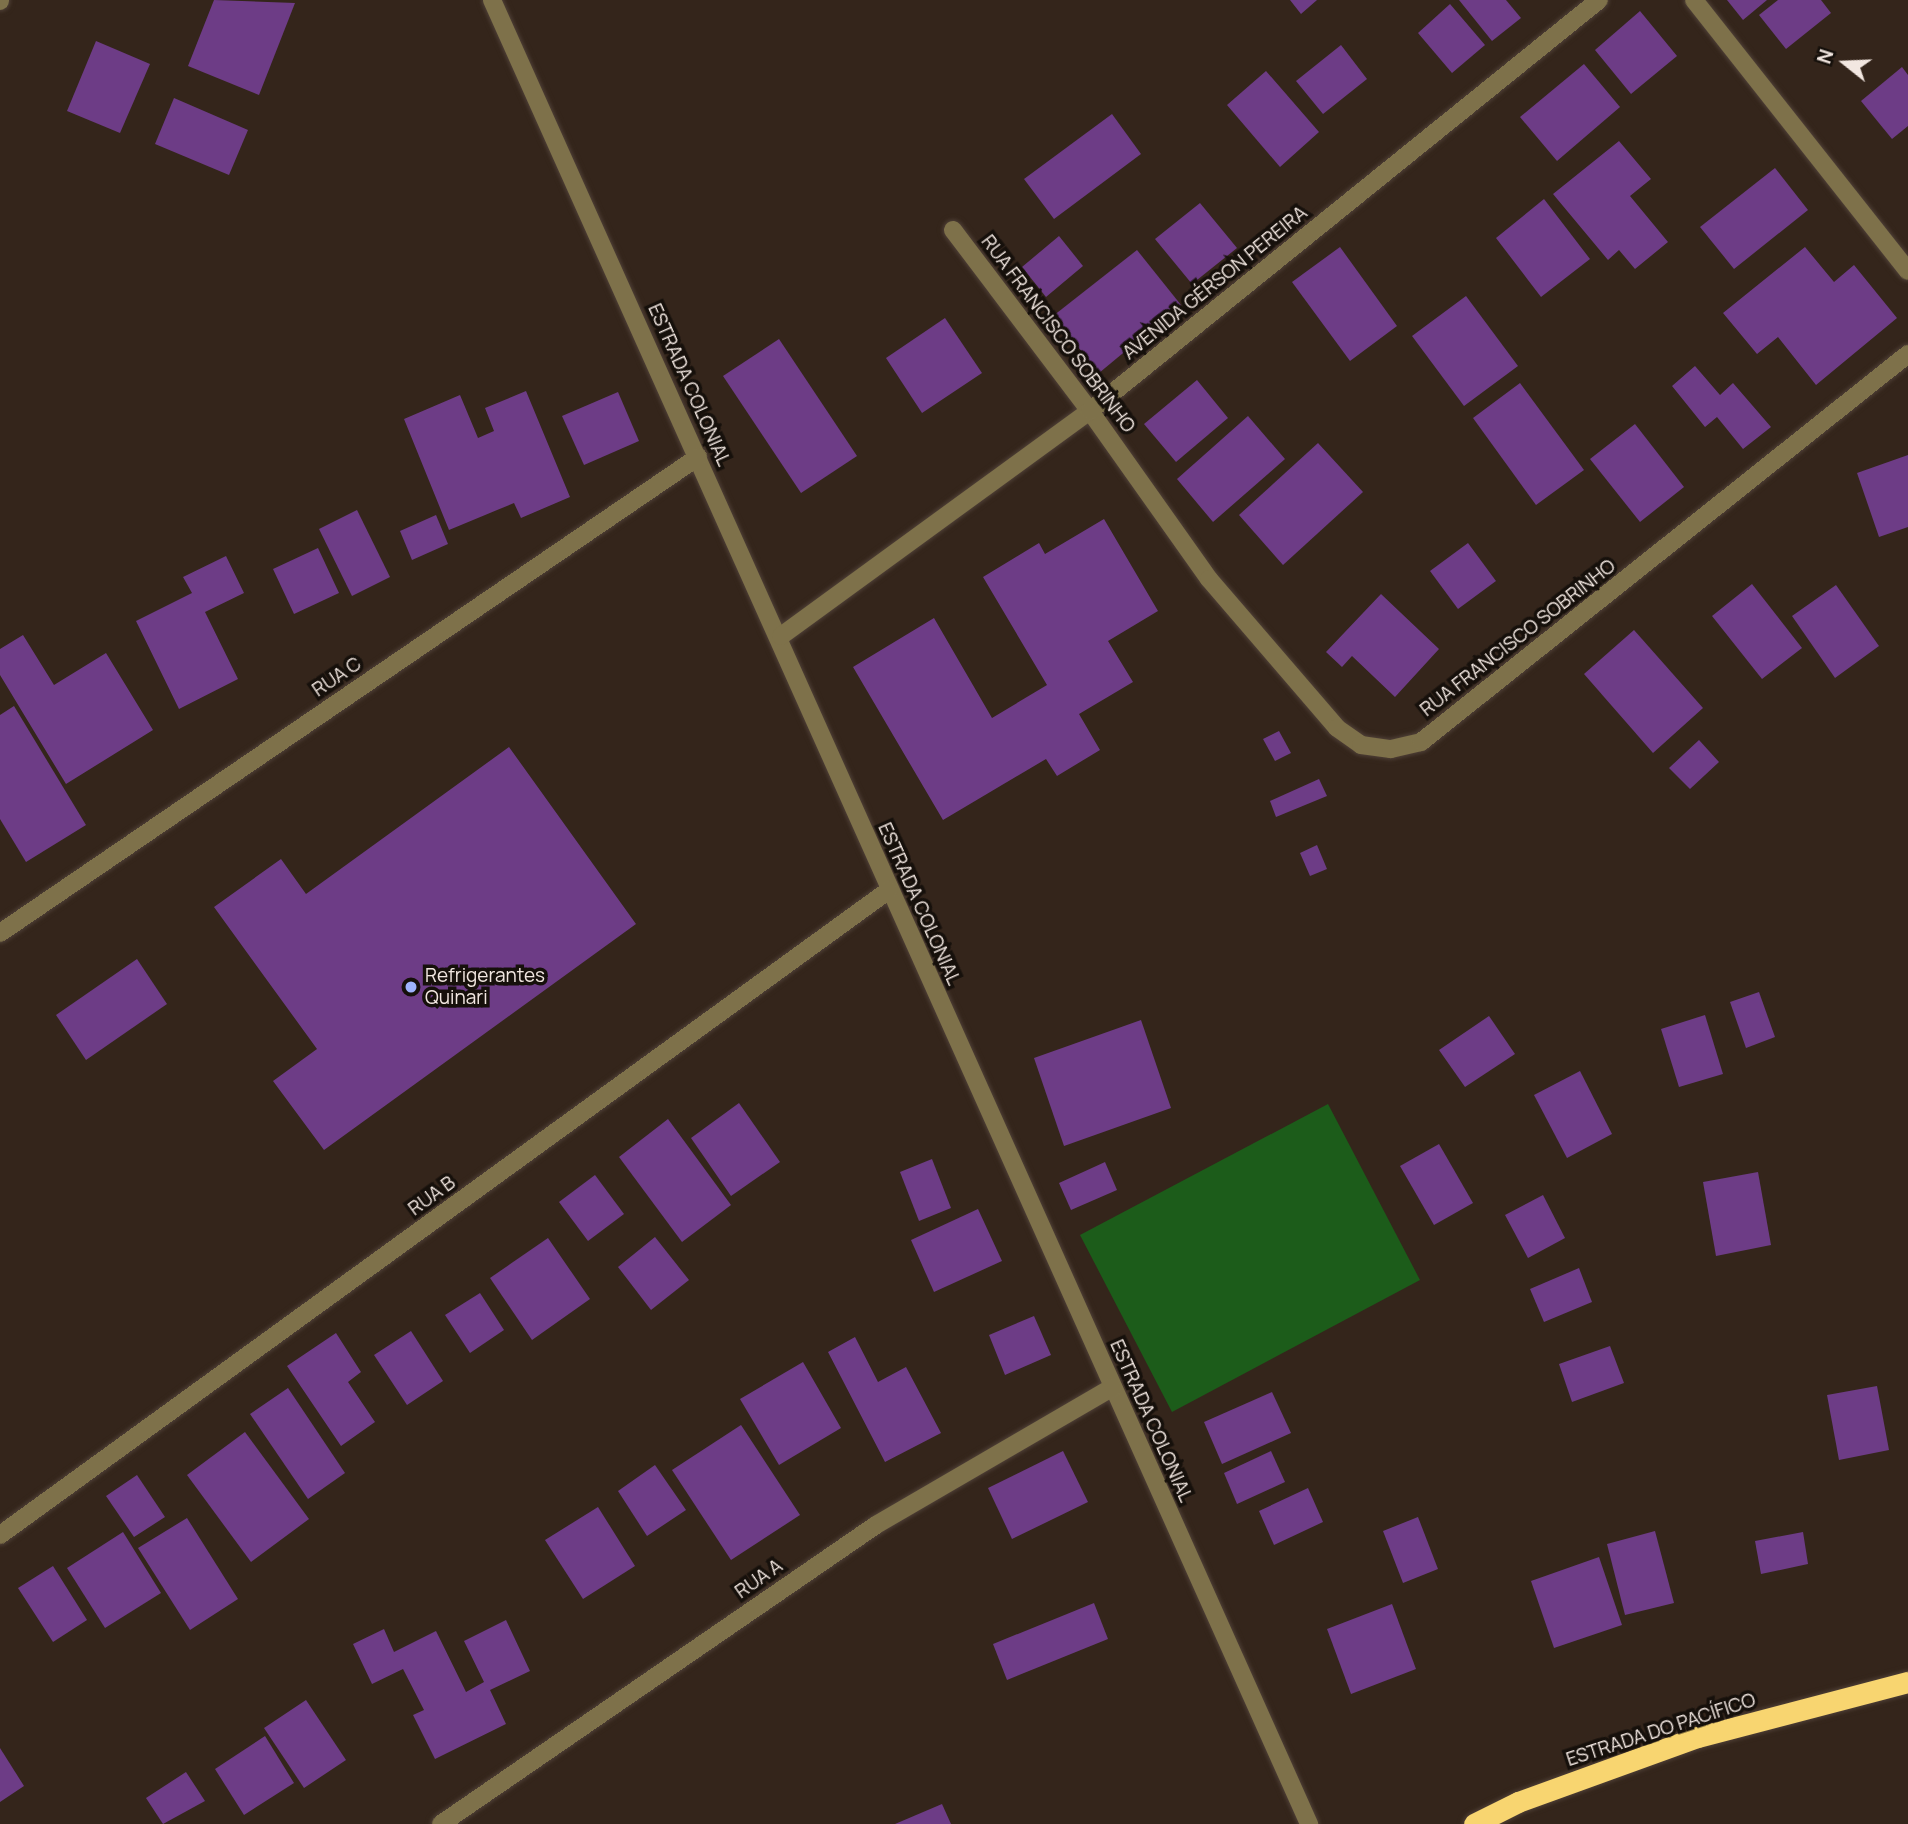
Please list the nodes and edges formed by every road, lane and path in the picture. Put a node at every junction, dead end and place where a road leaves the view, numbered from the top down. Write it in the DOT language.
graph roads {
  1 [pos="492,0"];
  2 [pos="1599,0"];
  3 [pos="1694,0"];
  4 [pos="953,230"];
  5 [pos="1908,271"];
  6 [pos="1908,354"];
  7 [pos="1090,411"];
  8 [pos="698,457"];
  9 [pos="780,636"];
  10 [pos="889,890"];
  11 [pos="0,933"];
  12 [pos="1113,1387"];
  13 [pos="0,1535"];
  14 [pos="1908,1682"];
  15 [pos="441,1824"];
  16 [pos="1309,1824"];
  17 [pos="1474,1824"];
  1 -- 8 [label="street, ESTRADA COLONIAL"];
  2 -- 7 [label="street, AVENIDA GÉRSON PEREIRA"];
  3 -- 5 [label="street"];
  4 -- 7 [label="street, RUA FRANCISCO SOBRINHO"];
  6 -- 7 [label="street, RUA FRANCISCO SOBRINHO"];
  7 -- 9 [label="street, AVENIDA GÉRSON PEREIRA"];
  8 -- 9 [label="street, ESTRADA COLONIAL"];
  8 -- 11 [label="street, RUA C"];
  9 -- 10 [label="street, ESTRADA COLONIAL"];
  10 -- 12 [label="street, ESTRADA COLONIAL"];
  10 -- 13 [label="street, RUA B"];
  12 -- 15 [label="street, RUA A"];
  12 -- 16 [label="street, ESTRADA COLONIAL"];
  14 -- 17 [label="highway, ESTRADA DO PACÍFICO"];
}
